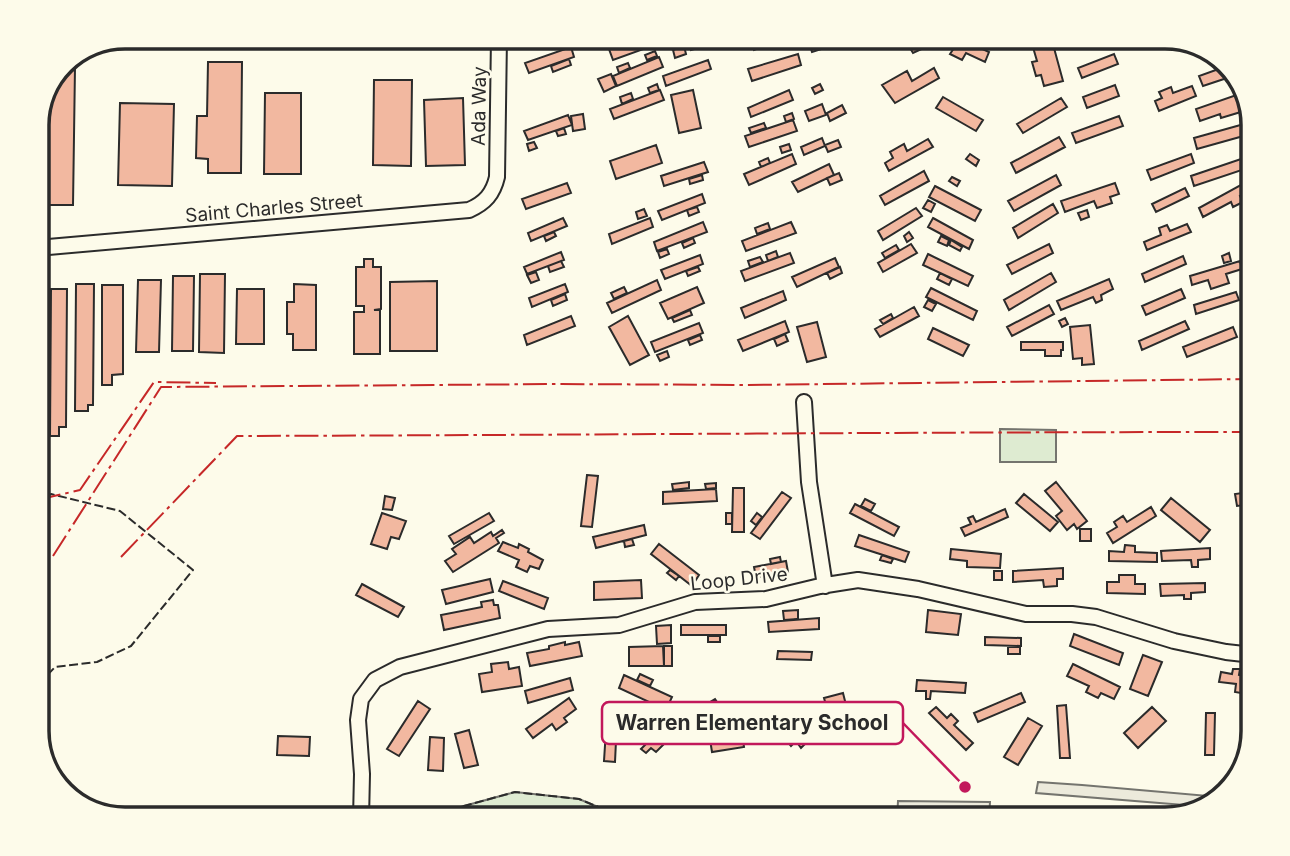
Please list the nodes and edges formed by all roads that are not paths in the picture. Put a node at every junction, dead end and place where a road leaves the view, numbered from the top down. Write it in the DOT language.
graph roads {
  1 [pos="499,49"];
  2 [pos="497,177"];
  3 [pos="49,247"];
  4 [pos="804,402"];
  5 [pos="824,586"];
  6 [pos="1241,653"];
  7 [pos="361,807"];
  1 -- 2 [label="street, Ada Way"];
  2 -- 3 [label="street, Saint Charles Street"];
  4 -- 5 [label="street"];
  5 -- 6 [label="street, Loop Drive"];
  5 -- 7 [label="street, Loop Drive"];
}
